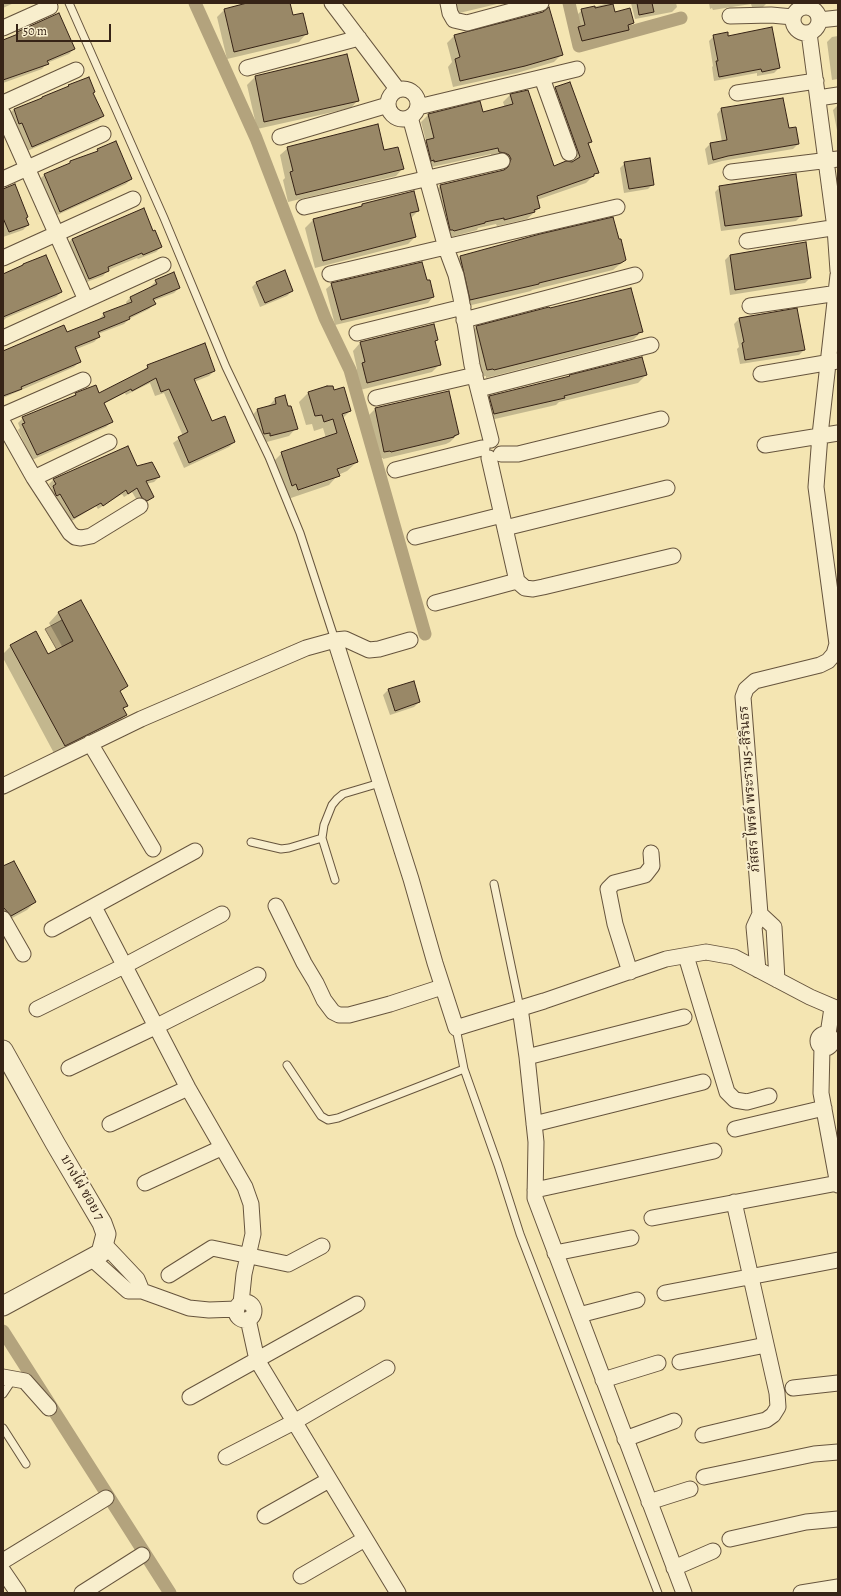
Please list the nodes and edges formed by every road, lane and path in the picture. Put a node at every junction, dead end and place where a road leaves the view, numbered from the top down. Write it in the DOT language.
graph roads {
  1 [pos="69,3"];
  2 [pos="332,3"];
  3 [pos="448,3"];
  4 [pos="541,3"];
  5 [pos="50,7"];
  6 [pos="730,16"];
  7 [pos="792,17"];
  8 [pos="838,18"];
  9 [pos="819,20"];
  10 [pos="3,28"];
  11 [pos="809,33"];
  12 [pos="359,38"];
  13 [pos="247,68"];
  14 [pos="577,69"];
  15 [pos="76,70"];
  16 [pos="542,78"];
  17 [pos="816,81"];
  18 [pos="398,90"];
  19 [pos="736,93"];
  20 [pos="838,95"];
  21 [pos="818,98"];
  22 [pos="3,103"];
  23 [pos="388,105"];
  24 [pos="414,112"];
  25 [pos="3,114"];
  26 [pos="103,134"];
  27 [pos="280,137"];
  28 [pos="569,153"];
  29 [pos="832,160"];
  30 [pos="502,161"];
  31 [pos="27,168"];
  32 [pos="731,172"];
  33 [pos="3,179"];
  34 [pos="426,179"];
  35 [pos="133,199"];
  36 [pos="304,207"];
  37 [pos="617,207"];
  38 [pos="836,227"];
  39 [pos="56,234"];
  40 [pos="747,241"];
  41 [pos="446,248"];
  42 [pos="3,258"];
  43 [pos="163,265"];
  44 [pos="838,271"];
  45 [pos="330,274"];
  46 [pos="635,275"];
  47 [pos="838,275"];
  48 [pos="838,293"];
  49 [pos="86,300"];
  50 [pos="750,306"];
  51 [pos="464,313"];
  52 [pos="356,333"];
  53 [pos="3,338"];
  54 [pos="651,345"];
  55 [pos="833,362"];
  56 [pos="761,374"];
  57 [pos="83,380"];
  58 [pos="477,382"];
  59 [pos="376,398"];
  60 [pos="3,415"];
  61 [pos="661,419"];
  62 [pos="3,423"];
  63 [pos="838,433"];
  64 [pos="820,435"];
  65 [pos="109,442"];
  66 [pos="766,446"];
  67 [pos="491,450"];
  68 [pos="395,470"];
  69 [pos="34,478"];
  70 [pos="667,488"];
  71 [pos="140,506"];
  72 [pos="504,521"];
  73 [pos="415,537"];
  74 [pos="672,556"];
  75 [pos="517,581"];
  76 [pos="435,603"];
  77 [pos="335,640"];
  78 [pos="410,640"];
  79 [pos="90,743"];
  80 [pos="380,783"];
  81 [pos="3,786"];
  82 [pos="322,838"];
  83 [pos="251,842"];
  84 [pos="153,849"];
  85 [pos="195,851"];
  86 [pos="651,852"];
  87 [pos="335,880"];
  88 [pos="494,884"];
  89 [pos="276,906"];
  90 [pos="94,907"];
  91 [pos="222,914"];
  92 [pos="760,914"];
  93 [pos="3,919"];
  94 [pos="52,929"];
  95 [pos="23,954"];
  96 [pos="686,956"];
  97 [pos="124,966"];
  98 [pos="758,970"];
  99 [pos="630,972"];
  100 [pos="258,975"];
  101 [pos="777,980"];
  102 [pos="442,987"];
  103 [pos="520,1008"];
  104 [pos="835,1008"];
  105 [pos="37,1009"];
  106 [pos="684,1017"];
  107 [pos="157,1026"];
  108 [pos="456,1028"];
  109 [pos="3,1050"];
  110 [pos="527,1057"];
  111 [pos="286,1065"];
  112 [pos="69,1068"];
  113 [pos="464,1069"];
  114 [pos="704,1082"];
  115 [pos="188,1088"];
  116 [pos="769,1096"];
  117 [pos="824,1108"];
  118 [pos="110,1124"];
  119 [pos="534,1124"];
  120 [pos="735,1129"];
  121 [pos="221,1148"];
  122 [pos="714,1152"];
  123 [pos="145,1183"];
  124 [pos="838,1184"];
  125 [pos="535,1190"];
  126 [pos="734,1202"];
  127 [pos="652,1218"];
  128 [pos="631,1238"];
  129 [pos="104,1244"];
  130 [pos="322,1246"];
  131 [pos="555,1253"];
  132 [pos="248,1255"];
  133 [pos="91,1258"];
  134 [pos="838,1260"];
  135 [pos="169,1275"];
  136 [pos="750,1276"];
  137 [pos="142,1291"];
  138 [pos="665,1294"];
  139 [pos="637,1300"];
  140 [pos="357,1304"];
  141 [pos="3,1306"];
  142 [pos="239,1306"];
  143 [pos="579,1315"];
  144 [pos="766,1345"];
  145 [pos="257,1360"];
  146 [pos="680,1362"];
  147 [pos="658,1363"];
  148 [pos="387,1368"];
  149 [pos="8,1378"];
  150 [pos="603,1380"];
  151 [pos="838,1384"];
  152 [pos="793,1388"];
  153 [pos="3,1394"];
  154 [pos="190,1398"];
  155 [pos="49,1408"];
  156 [pos="674,1421"];
  157 [pos="294,1422"];
  158 [pos="3,1428"];
  159 [pos="703,1435"];
  160 [pos="625,1439"];
  161 [pos="838,1452"];
  162 [pos="226,1456"];
  163 [pos="26,1464"];
  164 [pos="704,1476"];
  165 [pos="329,1480"];
  166 [pos="690,1489"];
  167 [pos="106,1498"];
  168 [pos="649,1502"];
  169 [pos="265,1516"];
  170 [pos="838,1519"];
  171 [pos="365,1539"];
  172 [pos="730,1539"];
  173 [pos="713,1551"];
  174 [pos="142,1555"];
  175 [pos="3,1561"];
  176 [pos="674,1568"];
  177 [pos="3,1571"];
  178 [pos="301,1576"];
  179 [pos="838,1587"];
  180 [pos="18,1593"];
  181 [pos="82,1593"];
  182 [pos="398,1593"];
  183 [pos="658,1593"];
  184 [pos="684,1593"];
  185 [pos="801,1593"];
  1 -- 77 [label="lane"];
  2 -- 12 [label="street"];
  3 -- 4 [label="street"];
  5 -- 10 [label="street"];
  6 -- 7 [label="street"];
  7 -- 9 [label="street"];
  7 -- 11 [label="street"];
  8 -- 9 [label="street"];
  9 -- 11 [label="street"];
  11 -- 17 [label="street"];
  12 -- 13 [label="street"];
  12 -- 18 [label="street"];
  14 -- 16 [label="street"];
  15 -- 22 [label="street"];
  16 -- 24 [label="street"];
  16 -- 28 [label="street"];
  17 -- 19 [label="street"];
  17 -- 21 [label="street"];
  18 -- 23 [label="street"];
  18 -- 24 [label="street"];
  20 -- 21 [label="street"];
  21 -- 29 [label="street"];
  23 -- 24 [label="street"];
  23 -- 27 [label="street"];
  24 -- 34 [label="street"];
  25 -- 31 [label="street"];
  26 -- 31 [label="street"];
  29 -- 32 [label="street"];
  29 -- 38 [label="street"];
  30 -- 34 [label="street"];
  31 -- 33 [label="street"];
  31 -- 39 [label="street"];
  34 -- 36 [label="street"];
  34 -- 41 [label="street"];
  35 -- 39 [label="street"];
  37 -- 41 [label="street"];
  38 -- 40 [label="street"];
  38 -- 44 [label="street"];
  39 -- 42 [label="street"];
  39 -- 49 [label="street"];
  41 -- 45 [label="street"];
  41 -- 51 [label="street"];
  43 -- 49 [label="street"];
  46 -- 51 [label="street"];
  47 -- 48 [label="street, ภัสสร ไพรด์ พระราม5-สิรินธร"];
  48 -- 50 [label="street"];
  48 -- 55 [label="street, ภัสสร ไพรด์ พระราม5-สิรินธร"];
  49 -- 53 [label="street"];
  51 -- 52 [label="street"];
  51 -- 58 [label="street"];
  54 -- 58 [label="street"];
  55 -- 56 [label="street"];
  55 -- 64 [label="street, ภัสสร ไพรด์ พระราม5-สิรินธร"];
  57 -- 60 [label="street"];
  58 -- 59 [label="street"];
  58 -- 67 [label="street"];
  61 -- 67 [label="street"];
  62 -- 69 [label="street"];
  63 -- 64 [label="street"];
  64 -- 66 [label="street"];
  64 -- 92 [label="street, ภัสสร ไพรด์ พระราม5-สิรินธร"];
  65 -- 69 [label="street"];
  67 -- 68 [label="street"];
  67 -- 72 [label="street"];
  69 -- 71 [label="street"];
  70 -- 72 [label="street"];
  72 -- 73 [label="street"];
  72 -- 75 [label="street"];
  74 -- 75 [label="street"];
  75 -- 76 [label="street"];
  77 -- 78 [label="street"];
  77 -- 79 [label="street"];
  77 -- 80 [label="street"];
  79 -- 81 [label="street"];
  79 -- 84 [label="street"];
  80 -- 82 [label="lane"];
  80 -- 102 [label="street"];
  82 -- 83 [label="lane"];
  82 -- 87 [label="lane"];
  85 -- 90 [label="street"];
  86 -- 99 [label="street"];
  88 -- 103 [label="lane"];
  89 -- 102 [label="street"];
  90 -- 94 [label="street"];
  90 -- 97 [label="street"];
  91 -- 97 [label="street"];
  92 -- 98 [label="street"];
  92 -- 101 [label="street"];
  93 -- 95 [label="street"];
  96 -- 98 [label="street"];
  96 -- 99 [label="street"];
  96 -- 116 [label="street"];
  97 -- 105 [label="street"];
  97 -- 107 [label="street"];
  98 -- 101 [label="street"];
  99 -- 103 [label="street"];
  100 -- 107 [label="street"];
  101 -- 104 [label="street"];
  102 -- 108 [label="street"];
  103 -- 108 [label="street"];
  103 -- 110 [label="street"];
  104 -- 117 [label="street"];
  106 -- 110 [label="street"];
  107 -- 112 [label="street"];
  107 -- 115 [label="street"];
  108 -- 113 [label="lane"];
  109 -- 129 [label="street, บางไผ่ ซอย 7"];
  110 -- 119 [label="street"];
  111 -- 113 [label="lane"];
  113 -- 183 [label="lane"];
  114 -- 119 [label="street"];
  115 -- 118 [label="street"];
  115 -- 121 [label="street"];
  117 -- 120 [label="street"];
  117 -- 124 [label="street"];
  119 -- 125 [label="street"];
  121 -- 123 [label="street"];
  121 -- 132 [label="street"];
  122 -- 125 [label="street"];
  124 -- 126 [label="street"];
  125 -- 131 [label="street"];
  126 -- 127 [label="street"];
  126 -- 136 [label="street"];
  128 -- 131 [label="street"];
  129 -- 133 [label="street"];
  129 -- 137 [label="street"];
  130 -- 132 [label="street"];
  131 -- 143 [label="street"];
  132 -- 135 [label="street"];
  132 -- 142 [label="street"];
  133 -- 137 [label="street"];
  133 -- 141 [label="street"];
  134 -- 136 [label="street"];
  136 -- 138 [label="street"];
  136 -- 144 [label="street"];
  137 -- 142 [label="street"];
  139 -- 143 [label="street"];
  140 -- 145 [label="street"];
  142 -- 145 [label="street"];
  143 -- 150 [label="street"];
  144 -- 146 [label="street"];
  144 -- 159 [label="street"];
  145 -- 154 [label="street"];
  145 -- 157 [label="street"];
  147 -- 150 [label="street"];
  148 -- 157 [label="street"];
  149 -- 153 [label="lane"];
  149 -- 155 [label="street"];
  150 -- 160 [label="street"];
  151 -- 152 [label="street"];
  156 -- 160 [label="street"];
  157 -- 162 [label="street"];
  157 -- 165 [label="street"];
  158 -- 163 [label="lane"];
  160 -- 168 [label="street"];
  161 -- 164 [label="street"];
  165 -- 169 [label="street"];
  165 -- 171 [label="street"];
  166 -- 168 [label="street"];
  167 -- 175 [label="street"];
  168 -- 176 [label="street"];
  170 -- 172 [label="street"];
  171 -- 178 [label="street"];
  171 -- 182 [label="street"];
  173 -- 176 [label="street"];
  174 -- 181 [label="street"];
  176 -- 184 [label="street"];
  177 -- 180 [label="street"];
  179 -- 185 [label="street"];
}
